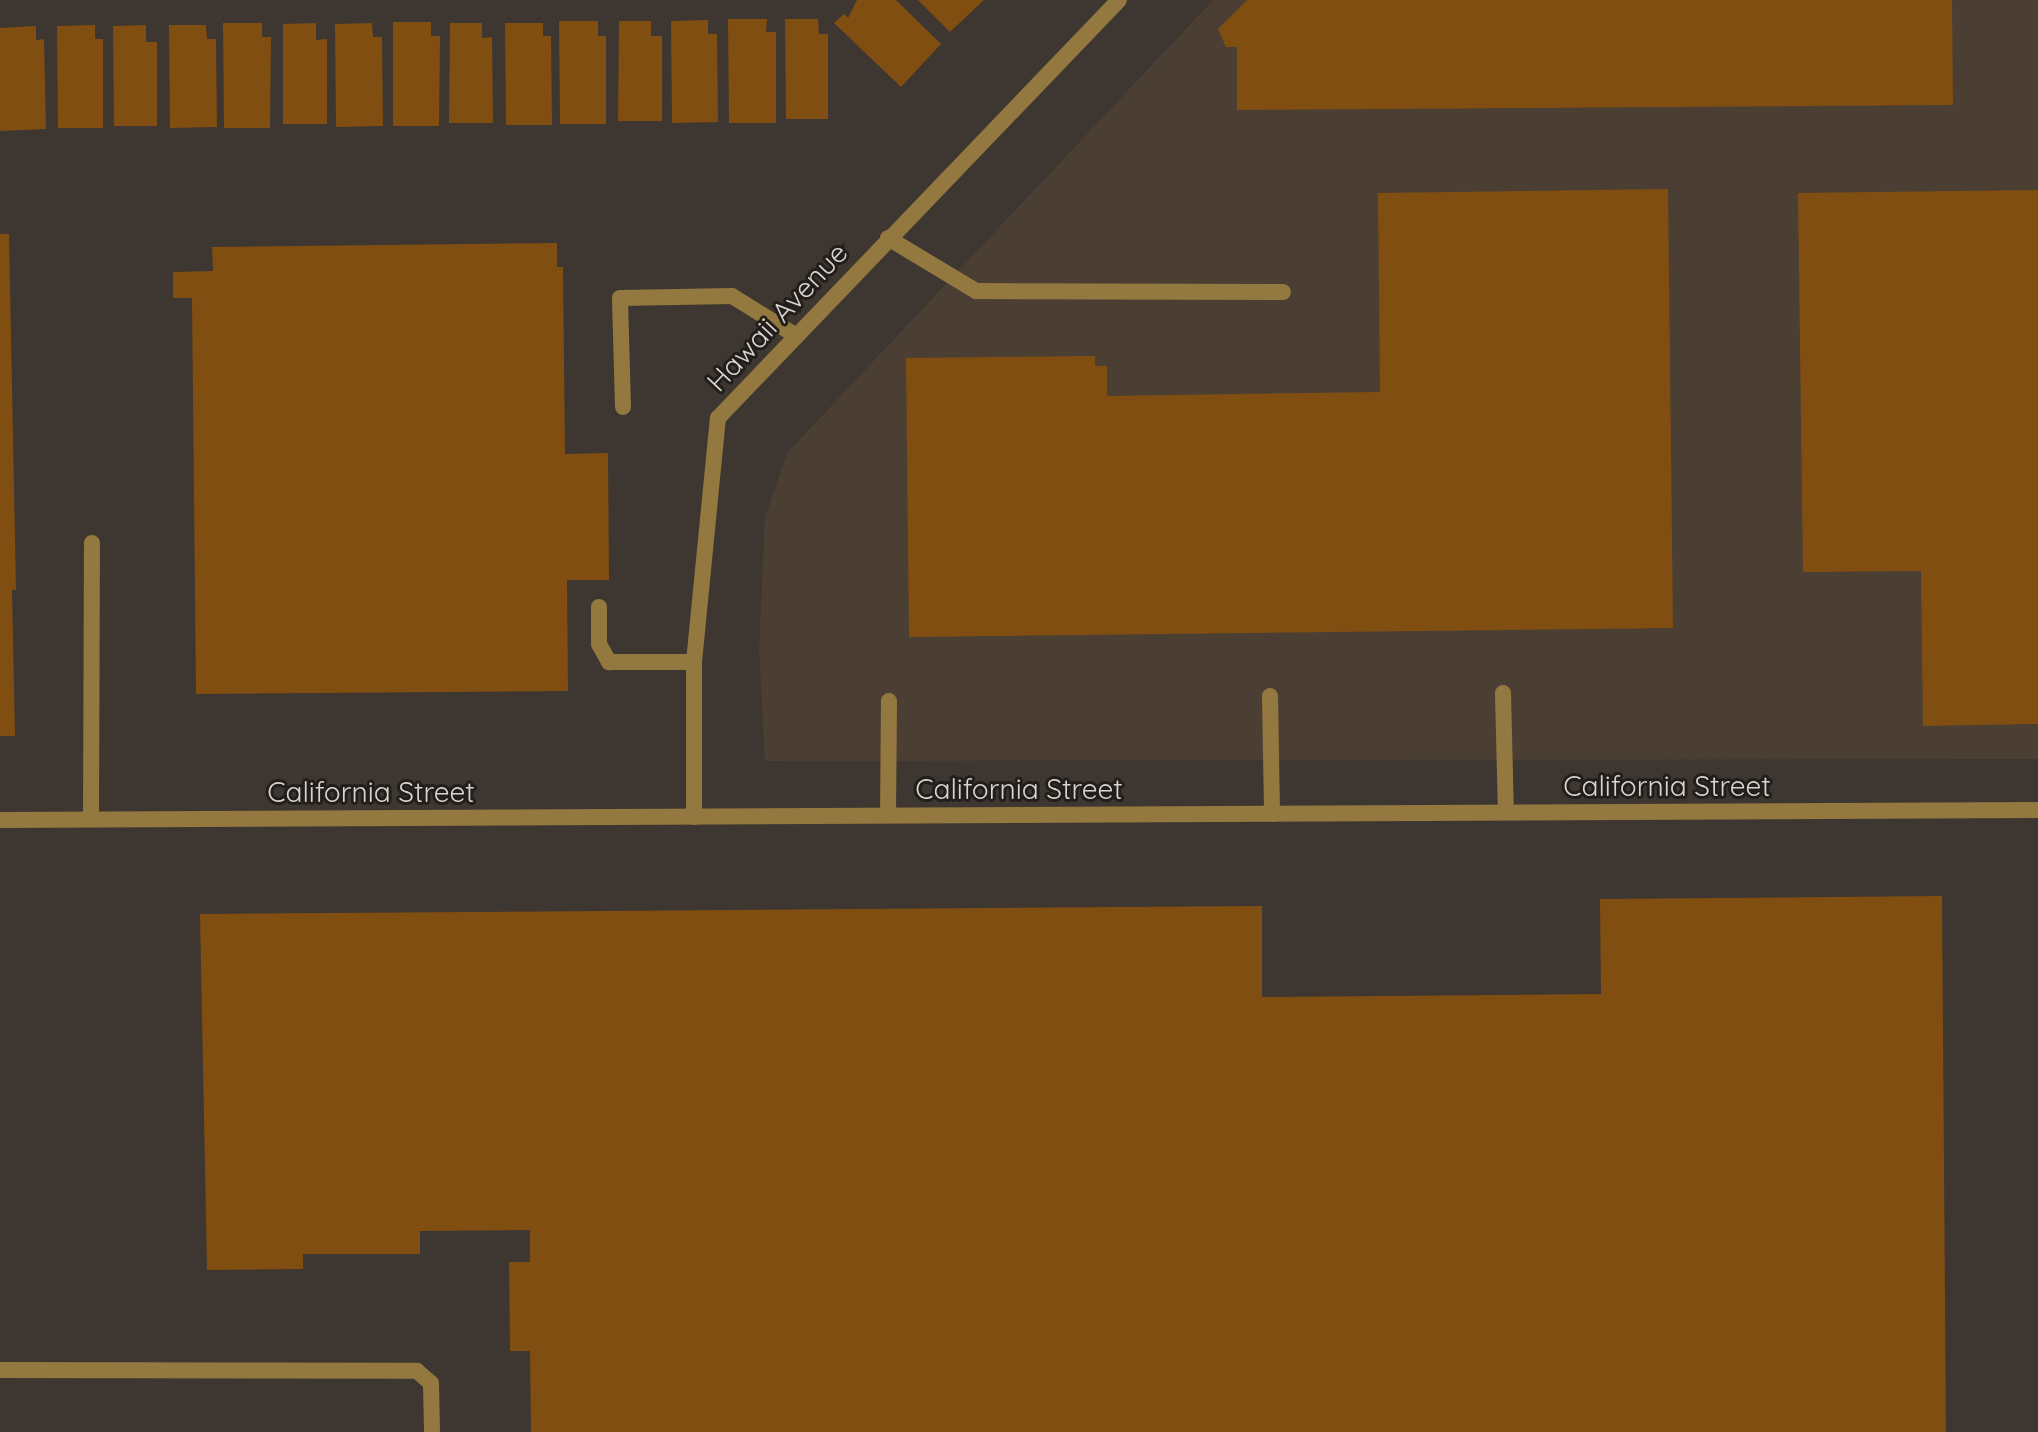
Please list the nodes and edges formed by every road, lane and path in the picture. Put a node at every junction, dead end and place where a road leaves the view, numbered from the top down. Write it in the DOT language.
graph roads {
  1 [pos="1119,0"];
  2 [pos="888,238"];
  3 [pos="1283,292"];
  4 [pos="795,335"];
  5 [pos="623,407"];
  6 [pos="92,543"];
  7 [pos="599,607"];
  8 [pos="694,662"];
  9 [pos="1503,693"];
  10 [pos="1270,696"];
  11 [pos="889,701"];
  12 [pos="2038,810"];
  13 [pos="1506,812"];
  14 [pos="1272,814"];
  15 [pos="888,815"];
  16 [pos="694,817"];
  17 [pos="91,819"];
  18 [pos="0,820"];
  19 [pos="0,1370"];
  20 [pos="432,1432"];
  1 -- 2 [label="street, Hawaii Avenue"];
  2 -- 3 [label="street"];
  2 -- 4 [label="street, Hawaii Avenue"];
  4 -- 5 [label="street"];
  4 -- 8 [label="street, Hawaii Avenue"];
  6 -- 17 [label="street"];
  7 -- 8 [label="street"];
  8 -- 16 [label="street, Hawaii Avenue"];
  9 -- 13 [label="street"];
  10 -- 14 [label="street"];
  11 -- 15 [label="street"];
  12 -- 13 [label="street, California Street"];
  13 -- 14 [label="street, California Street"];
  14 -- 15 [label="street, California Street"];
  15 -- 16 [label="street, California Street"];
  16 -- 17 [label="street, California Street"];
  17 -- 18 [label="street, California Street"];
  19 -- 20 [label="street"];
}
